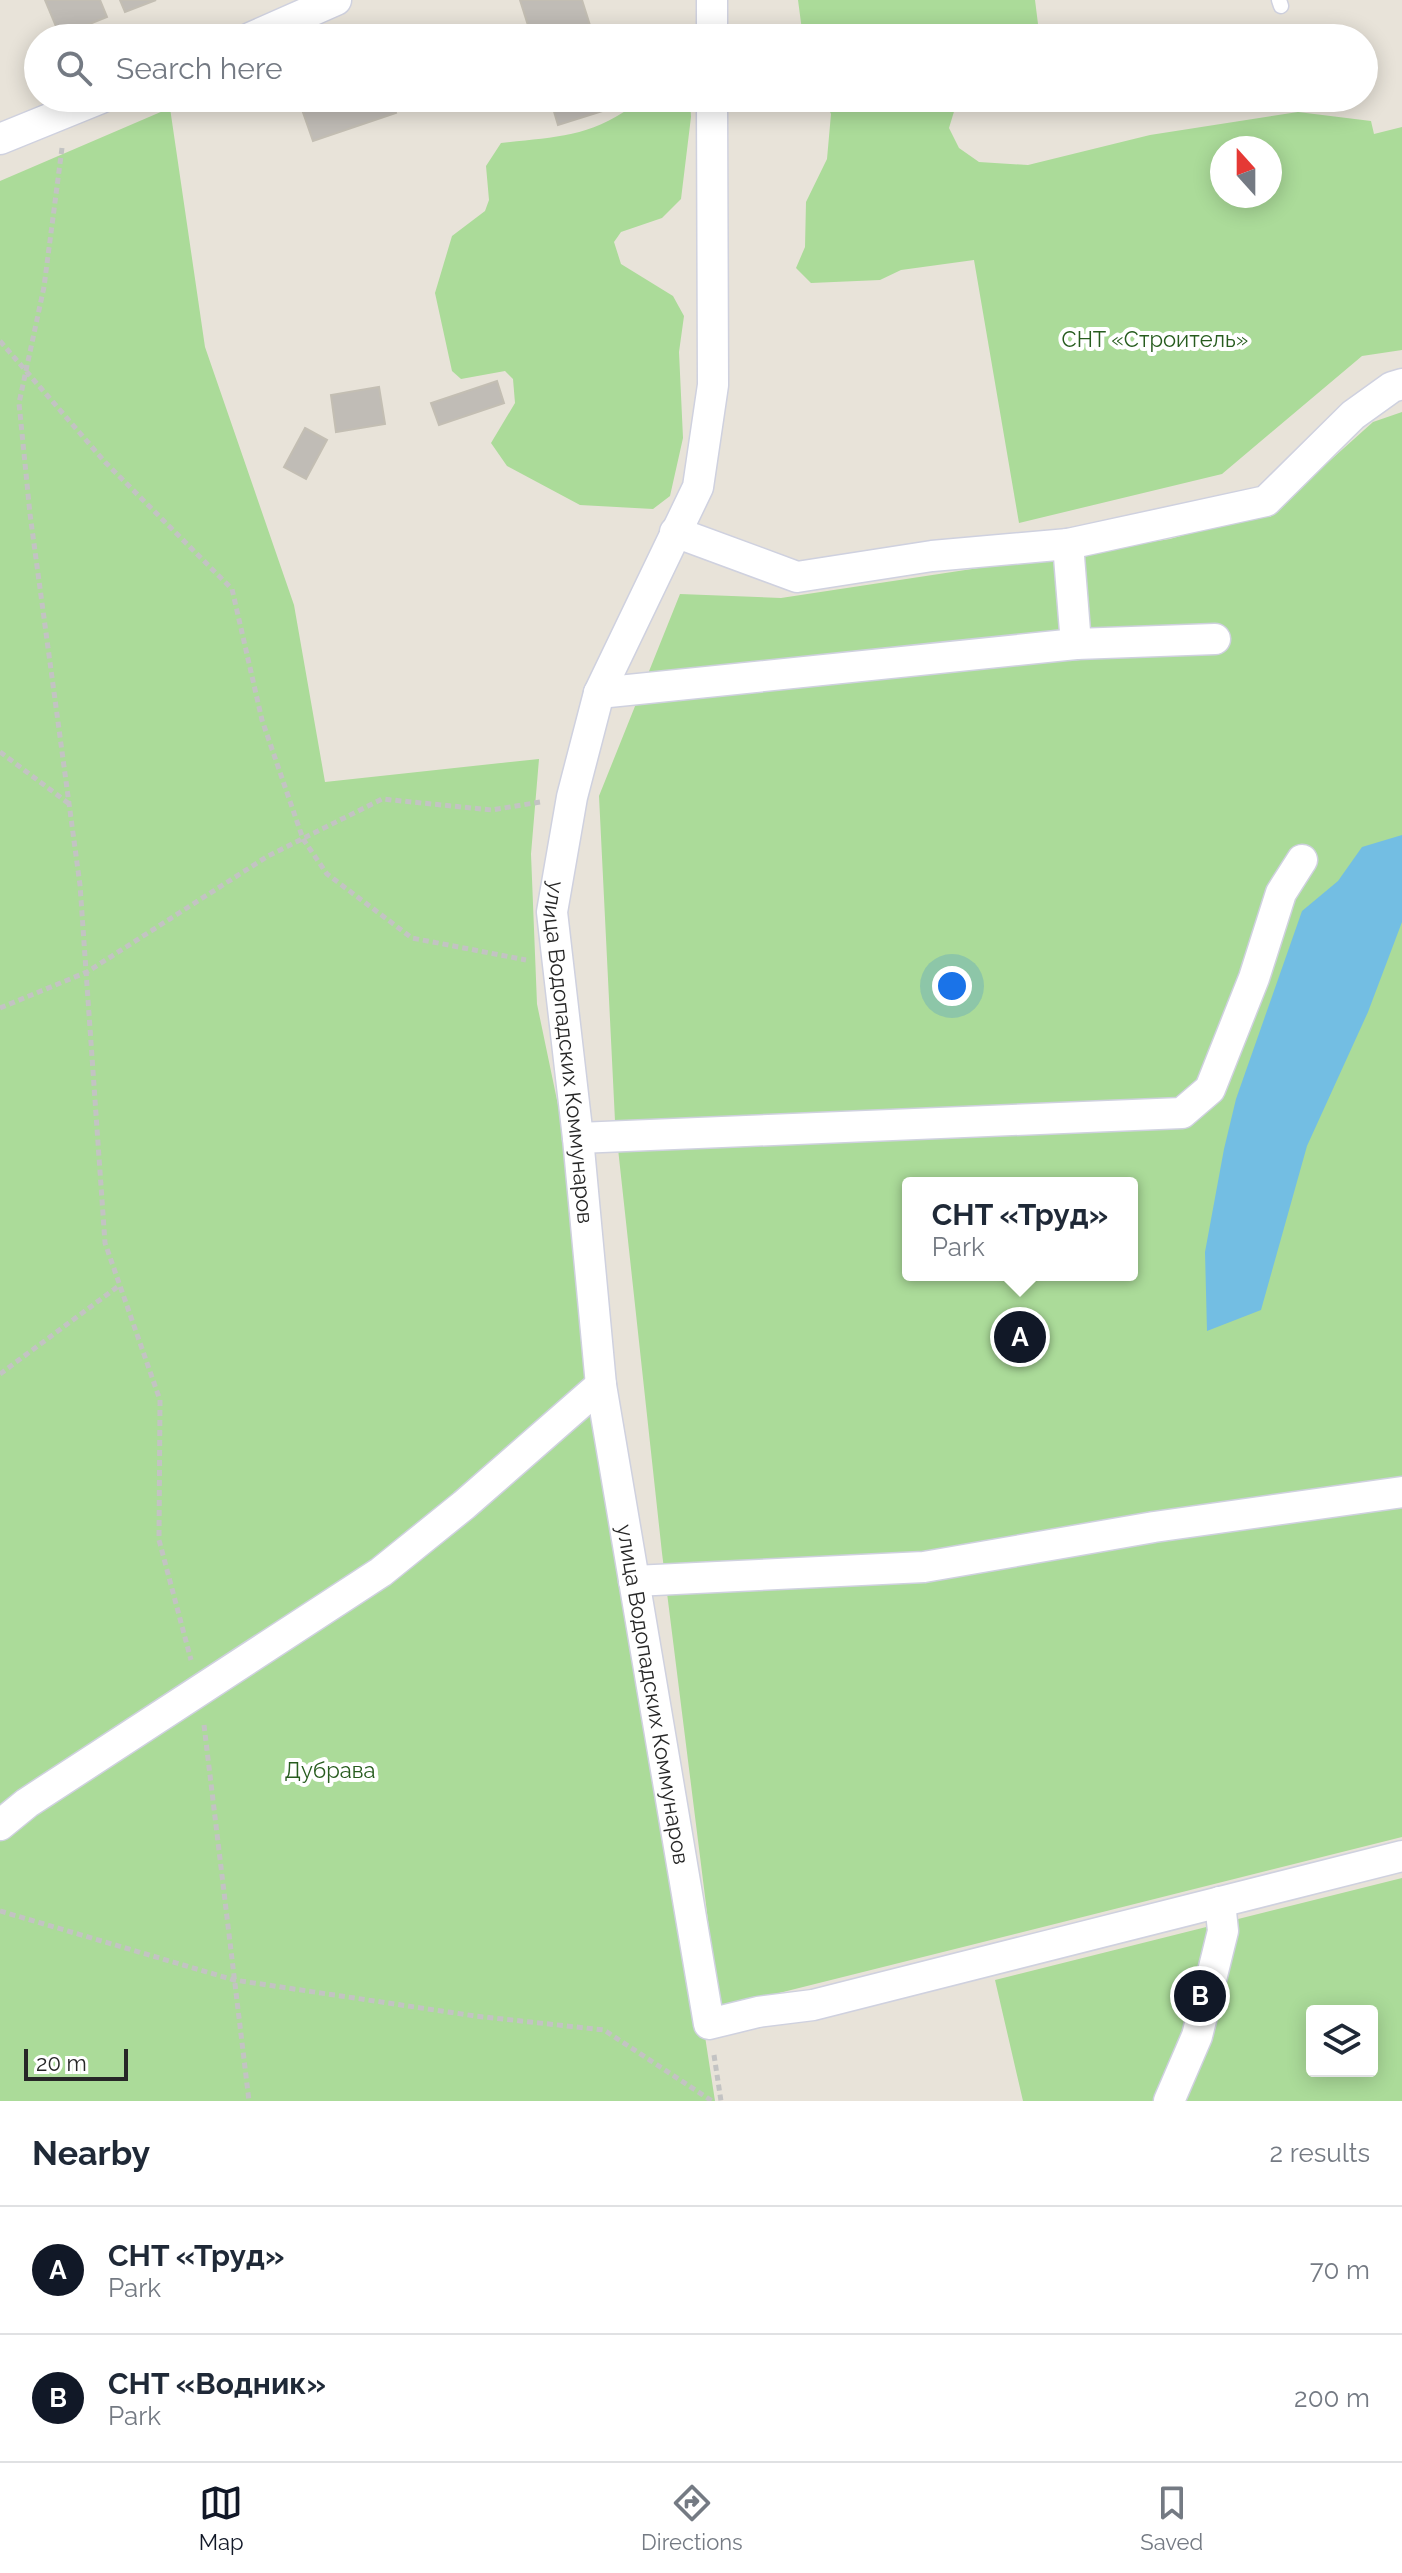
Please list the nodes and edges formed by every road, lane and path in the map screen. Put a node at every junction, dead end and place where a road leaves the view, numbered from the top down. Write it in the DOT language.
graph roads {
  1 [pos="336,0"];
  2 [pos="712,0"];
  3 [pos="282,24"];
  4 [pos="712,24"];
  5 [pos="67,112"];
  6 [pos="712,112"];
  7 [pos="0,139"];
  8 [pos="0,341"];
  9 [pos="26,370"];
  10 [pos="1402,384"];
  11 [pos="675,532"];
  12 [pos="1068,544"];
  13 [pos="1215,639"];
  14 [pos="1076,644"];
  15 [pos="599,693"];
  16 [pos="0,752"];
  17 [pos="572,797"];
  18 [pos="69,804"];
  19 [pos="303,839"];
  20 [pos="1302,860"];
  21 [pos="535,962"];
  22 [pos="87,972"];
  23 [pos="0,1008"];
  24 [pos="578,1138"];
  25 [pos="120,1285"];
  26 [pos="0,1374"];
  27 [pos="601,1385"];
  28 [pos="1402,1492"];
  29 [pos="634,1581"];
  30 [pos="199,1689"];
  31 [pos="0,1825"];
  32 [pos="1402,1856"];
  33 [pos="1220,1902"];
  34 [pos="0,1911"];
  35 [pos="234,1980"];
  36 [pos="709,2024"];
  37 [pos="249,2101"];
  38 [pos="712,2101"];
  39 [pos="721,2101"];
  40 [pos="1169,2101"];
  1 -- 3 [label="street"];
  2 -- 4 [label="street"];
  5 -- 7 [label="street"];
  5 -- 9 [label="path"];
  6 -- 11 [label="street, улица Водопадских Коммунаров"];
  8 -- 9 [label="path"];
  9 -- 18 [label="path"];
  9 -- 19 [label="path"];
  10 -- 12 [label="street"];
  11 -- 12 [label="street"];
  11 -- 15 [label="street, улица Водопадских Коммунаров"];
  12 -- 14 [label="street"];
  13 -- 14 [label="street"];
  14 -- 15 [label="street"];
  15 -- 17 [label="street, улица Водопадских Коммунаров"];
  16 -- 18 [label="path"];
  17 -- 19 [label="path"];
  17 -- 24 [label="street, улица Водопадских Коммунаров"];
  18 -- 22 [label="path"];
  19 -- 21 [label="path"];
  19 -- 22 [label="path"];
  20 -- 24 [label="street"];
  22 -- 23 [label="path"];
  22 -- 25 [label="path"];
  24 -- 27 [label="street, улица Водопадских Коммунаров"];
  25 -- 26 [label="path"];
  25 -- 30 [label="path"];
  27 -- 29 [label="street, улица Водопадских Коммунаров"];
  27 -- 30 [label="street"];
  28 -- 29 [label="street"];
  29 -- 36 [label="street, улица Водопадских Коммунаров"];
  30 -- 31 [label="street"];
  30 -- 35 [label="path"];
  32 -- 33 [label="street"];
  33 -- 36 [label="street"];
  33 -- 40 [label="street"];
  34 -- 35 [label="path"];
  35 -- 37 [label="path"];
  35 -- 38 [label="path"];
  36 -- 39 [label="path"];
}
